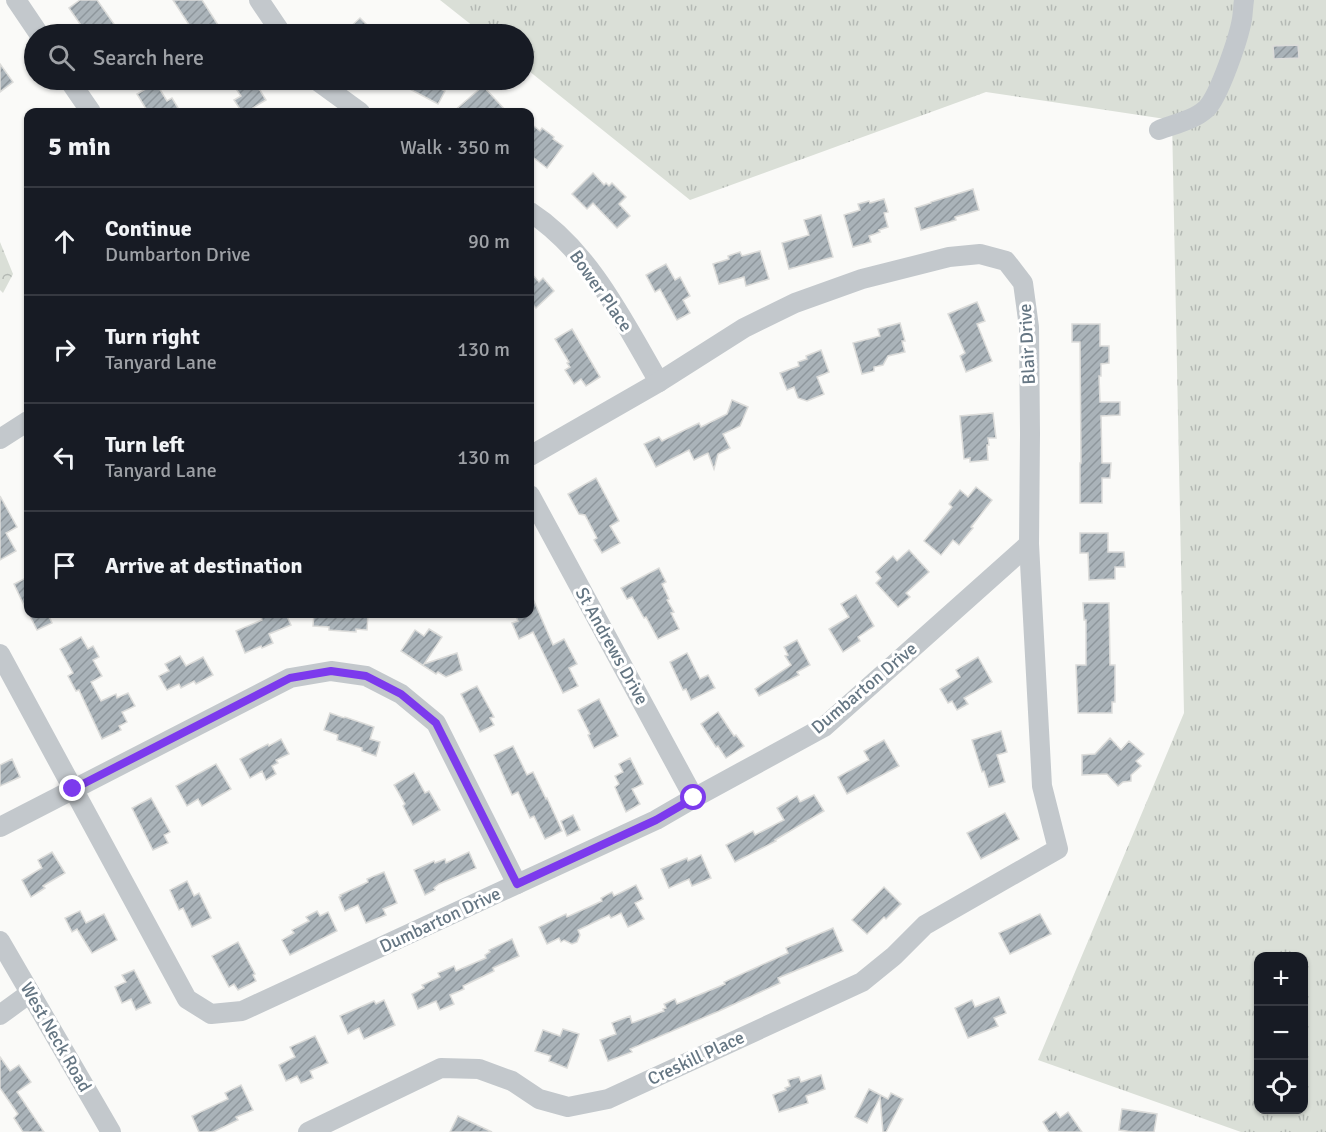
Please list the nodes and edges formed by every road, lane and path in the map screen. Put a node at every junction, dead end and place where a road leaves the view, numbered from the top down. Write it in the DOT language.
graph roads {
  1 [pos="16,0"];
  2 [pos="258,0"];
  3 [pos="1244,0"];
  4 [pos="32,24"];
  5 [pos="275,24"];
  6 [pos="76,90"];
  7 [pos="330,90"];
  8 [pos="88,108"];
  9 [pos="354,108"];
  10 [pos="1159,130"];
  11 [pos="534,215"];
  12 [pos="659,382"];
  13 [pos="24,424"];
  14 [pos="0,439"];
  15 [pos="534,454"];
  16 [pos="534,502"];
  17 [pos="1029,544"];
  18 [pos="0,654"];
  19 [pos="73,789"];
  20 [pos="694,798"];
  21 [pos="0,827"];
  22 [pos="1058,849"];
  23 [pos="517,884"];
  24 [pos="0,941"];
  25 [pos="30,993"];
  26 [pos="0,1015"];
  27 [pos="111,1132"];
  28 [pos="308,1132"];
  1 -- 4 [label="street"];
  2 -- 5 [label="street"];
  3 -- 10 [label="street"];
  6 -- 8 [label="street"];
  7 -- 9 [label="street"];
  11 -- 12 [label="street, Bower Place"];
  12 -- 15 [label="street, Blair Drive"];
  12 -- 17 [label="street, Blair Drive"];
  13 -- 14 [label="street"];
  16 -- 20 [label="street, St Andrews Drive"];
  17 -- 20 [label="street, Dumbarton Drive"];
  17 -- 22 [label="street, Blair Drive"];
  18 -- 19 [label="street, Dumbarton Drive"];
  19 -- 21 [label="street"];
  19 -- 23 [label="street"];
  19 -- 23 [label="street, Dumbarton Drive"];
  20 -- 23 [label="street, Dumbarton Drive"];
  22 -- 28 [label="street, Creskill Place"];
  24 -- 25 [label="street, West Neck Road"];
  25 -- 26 [label="street"];
  25 -- 27 [label="street, West Neck Road"];
}
